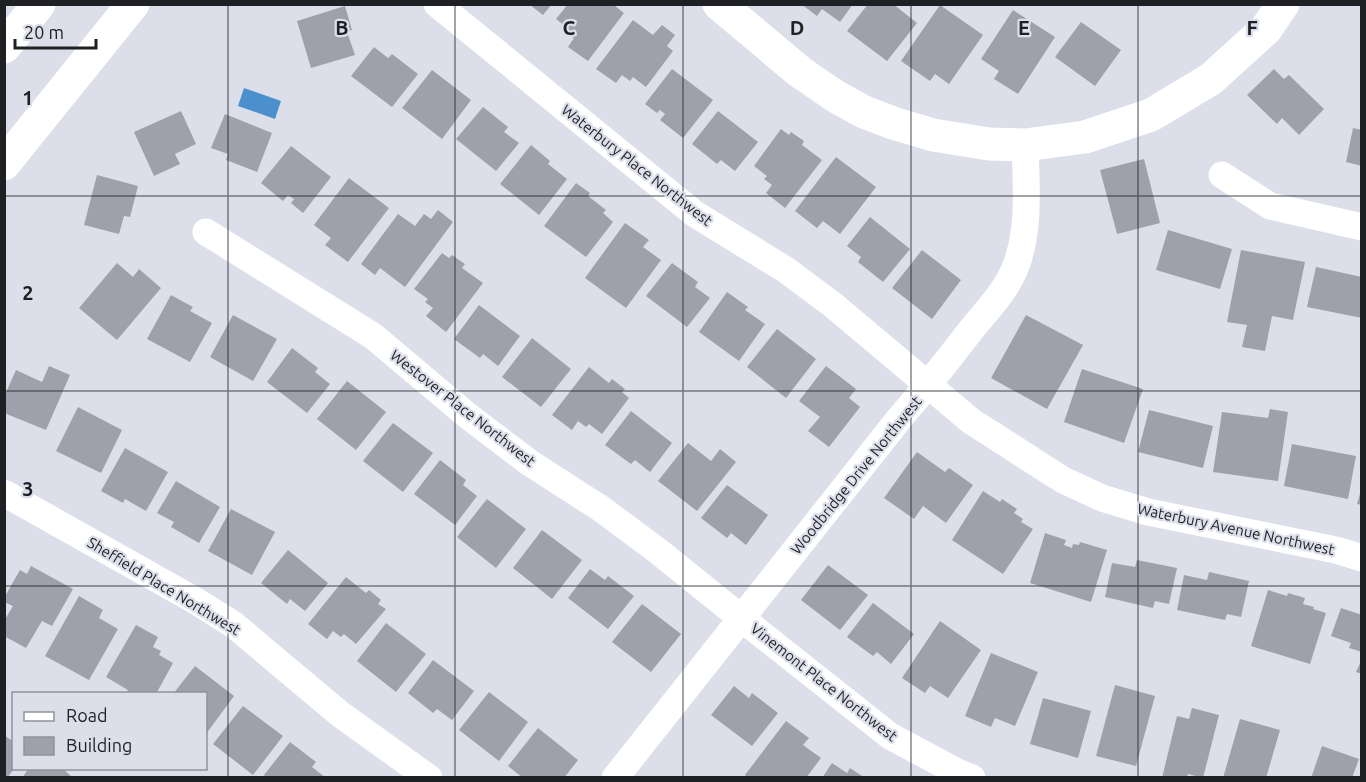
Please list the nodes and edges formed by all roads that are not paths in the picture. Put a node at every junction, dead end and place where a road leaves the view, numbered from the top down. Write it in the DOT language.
graph roads {
  1 [pos="39,4"];
  2 [pos="133,4"];
  3 [pos="437,4"];
  4 [pos="719,4"];
  5 [pos="1283,4"];
  6 [pos="4,47"];
  7 [pos="1025,145"];
  8 [pos="4,164"];
  9 [pos="1222,176"];
  10 [pos="1362,227"];
  11 [pos="206,232"];
  12 [pos="929,384"];
  13 [pos="4,493"];
  14 [pos="1362,558"];
  15 [pos="741,618"];
  16 [pos="429,777"];
  17 [pos="615,777"];
  18 [pos="972,777"];
  1 -- 6 [label="street"];
  2 -- 8 [label="street"];
  3 -- 12 [label="street, Waterbury Place Northwest"];
  4 -- 7 [label="street"];
  5 -- 7 [label="street"];
  7 -- 12 [label="street, Woodbridge Drive Northwest"];
  9 -- 10 [label="street"];
  11 -- 15 [label="street, Westover Place Northwest"];
  12 -- 14 [label="street, Waterbury Avenue Northwest"];
  12 -- 15 [label="street, Woodbridge Drive Northwest"];
  13 -- 16 [label="street, Sheffield Place Northwest"];
  15 -- 17 [label="street, Woodbridge Drive Northwest"];
  15 -- 18 [label="street, Vinemont Place Northwest"];
}
